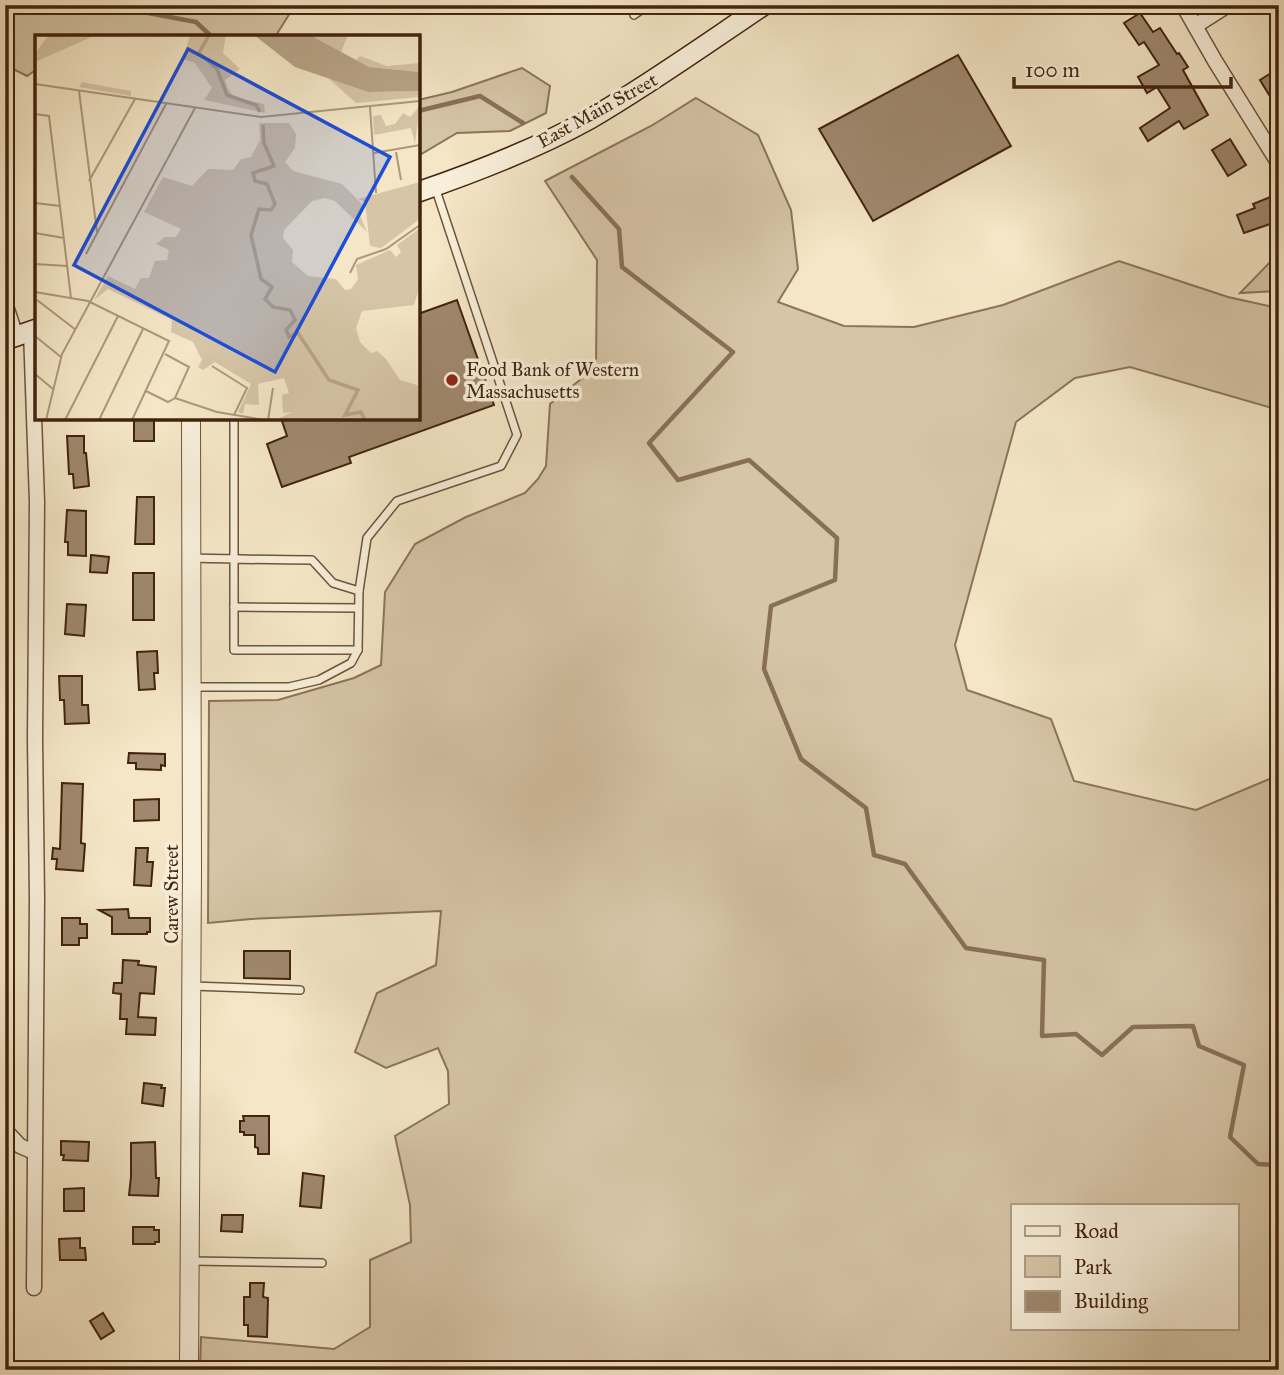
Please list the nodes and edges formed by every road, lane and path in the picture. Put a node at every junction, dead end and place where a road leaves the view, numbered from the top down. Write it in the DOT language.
graph roads {
  1 [pos="648,5"];
  2 [pos="1183,5"];
  3 [pos="1228,5"];
  4 [pos="750,9"];
  5 [pos="634,15"];
  6 [pos="1195,26"];
  7 [pos="1279,164"];
  8 [pos="426,189"];
  9 [pos="5,292"];
  10 [pos="23,334"];
  11 [pos="191,420"];
  12 [pos="234,420"];
  13 [pos="191,558"];
  14 [pos="234,559"];
  15 [pos="359,591"];
  16 [pos="234,607"];
  17 [pos="358,608"];
  18 [pos="358,650"];
  19 [pos="191,687"];
  20 [pos="191,986"];
  21 [pos="300,990"];
  22 [pos="5,1129"];
  23 [pos="34,1152"];
  24 [pos="190,1261"];
  25 [pos="322,1263"];
  26 [pos="34,1287"];
  27 [pos="189,1370"];
  1 -- 5 [label="lane"];
  2 -- 6 [label="street"];
  3 -- 6 [label="street"];
  4 -- 8 [label="main road, East Main Street"];
  6 -- 7 [label="street"];
  8 -- 15 [label="lane"];
  9 -- 10 [label="lane"];
  10 -- 23 [label="street"];
  11 -- 13 [label="street, Carew Street"];
  12 -- 14 [label="lane"];
  13 -- 14 [label="lane"];
  13 -- 19 [label="street, Carew Street"];
  14 -- 15 [label="lane"];
  14 -- 16 [label="lane"];
  15 -- 17 [label="lane"];
  16 -- 17 [label="lane"];
  16 -- 18 [label="lane"];
  17 -- 18 [label="lane"];
  18 -- 19 [label="lane"];
  19 -- 20 [label="street, Carew Street"];
  20 -- 21 [label="lane"];
  20 -- 24 [label="street, Carew Street"];
  22 -- 23 [label="street"];
  23 -- 26 [label="street"];
  24 -- 25 [label="lane"];
  24 -- 27 [label="street, Carew Street"];
}
